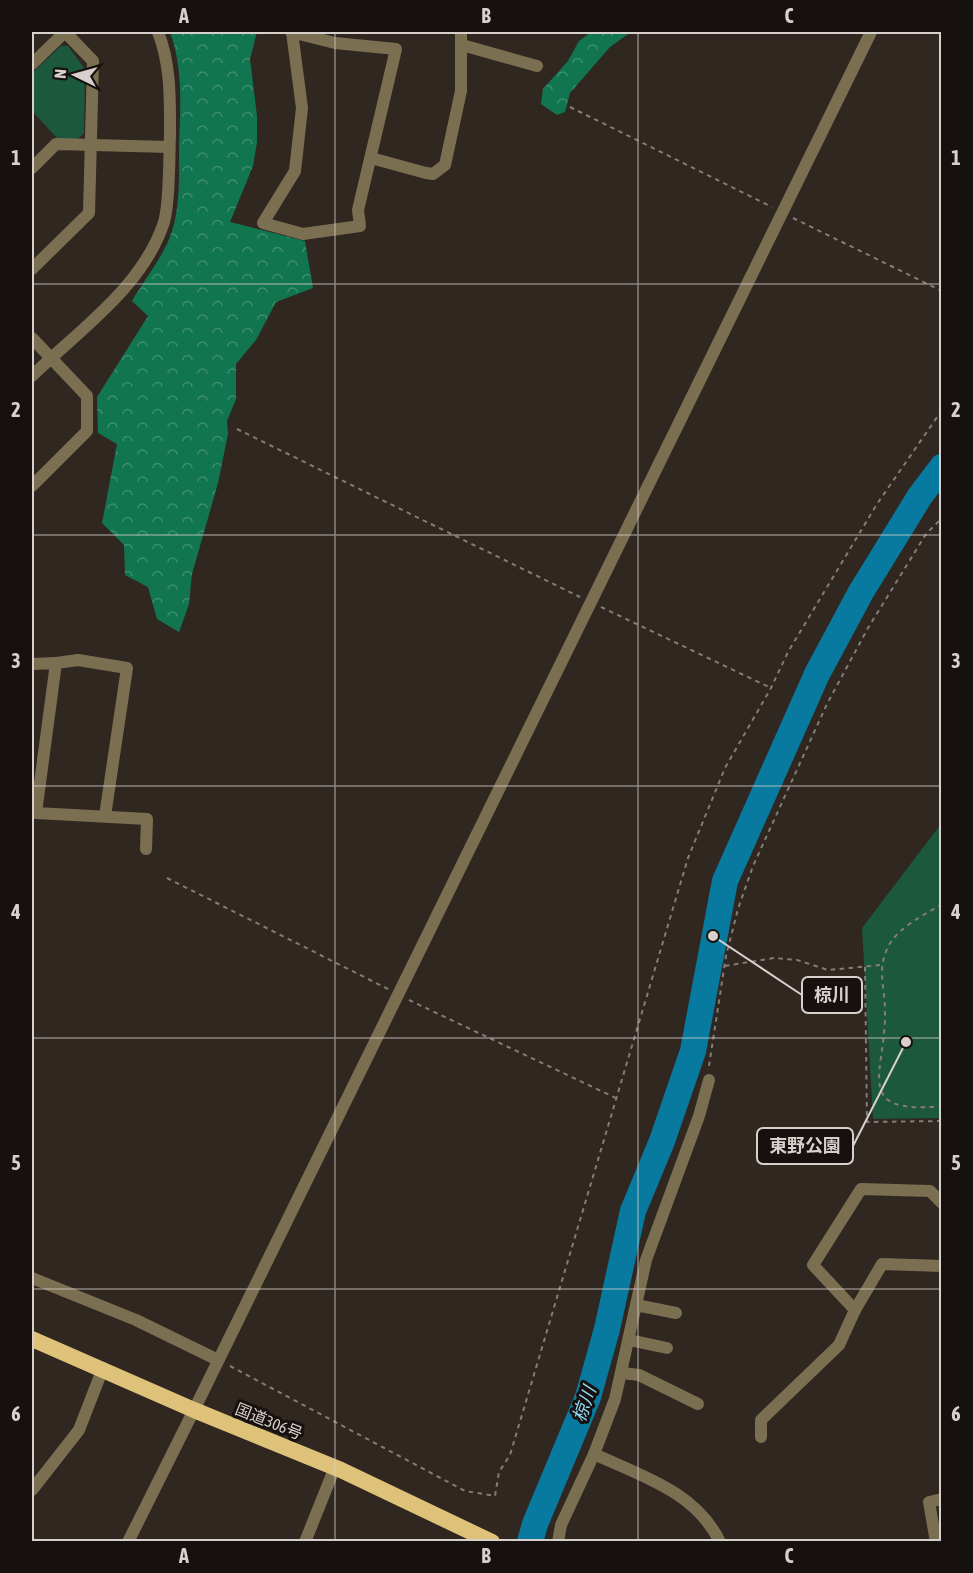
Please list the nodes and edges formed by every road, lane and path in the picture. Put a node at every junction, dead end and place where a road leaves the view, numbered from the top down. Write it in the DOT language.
graph roads {
  1 [pos="65,32"];
  2 [pos="158,32"];
  3 [pos="291,32"];
  4 [pos="461,32"];
  5 [pos="871,32"];
  6 [pos="462,45"];
  7 [pos="32,64"];
  8 [pos="537,66"];
  9 [pos="570,107"];
  10 [pos="91,145"];
  11 [pos="170,147"];
  12 [pos="370,158"];
  13 [pos="32,168"];
  14 [pos="781,212"];
  15 [pos="32,269"];
  16 [pos="942,291"];
  17 [pos="32,338"];
  18 [pos="51,358"];
  19 [pos="32,376"];
  20 [pos="942,410"];
  21 [pos="237,429"];
  22 [pos="32,486"];
  23 [pos="942,518"];
  24 [pos="590,602"];
  25 [pos="56,663"];
  26 [pos="32,664"];
  27 [pos="771,688"];
  28 [pos="34,813"];
  29 [pos="105,816"];
  30 [pos="146,849"];
  31 [pos="167,878"];
  32 [pos="942,904"];
  33 [pos="725,966"];
  34 [pos="881,966"];
  35 [pos="865,967"];
  36 [pos="397,994"];
  37 [pos="709,1080"];
  38 [pos="618,1099"];
  39 [pos="942,1106"];
  40 [pos="942,1121"];
  41 [pos="942,1203"];
  42 [pos="942,1266"];
  43 [pos="32,1278"];
  44 [pos="636,1305"];
  45 [pos="855,1310"];
  46 [pos="676,1313"];
  47 [pos="32,1339"];
  48 [pos="629,1340"];
  49 [pos="667,1348"];
  50 [pos="218,1360"];
  51 [pos="103,1368"];
  52 [pos="622,1372"];
  53 [pos="698,1404"];
  54 [pos="194,1410"];
  55 [pos="761,1437"];
  56 [pos="594,1454"];
  57 [pos="334,1467"];
  58 [pos="33,1484"];
  59 [pos="942,1499"];
  60 [pos="490,1540"];
  61 [pos="128,1542"];
  62 [pos="305,1542"];
  63 [pos="558,1542"];
  64 [pos="720,1542"];
  65 [pos="936,1542"];
  1 -- 7 [label="street"];
  1 -- 10 [label="street"];
  2 -- 11 [label="street"];
  3 -- 12 [label="street"];
  3 -- 12 [label="street"];
  4 -- 6 [label="street"];
  5 -- 14 [label="street"];
  6 -- 8 [label="street"];
  6 -- 12 [label="street"];
  9 -- 14 [label="path"];
  10 -- 11 [label="street"];
  10 -- 13 [label="street"];
  10 -- 15 [label="street"];
  11 -- 18 [label="street"];
  14 -- 16 [label="path"];
  14 -- 24 [label="street"];
  17 -- 18 [label="street"];
  18 -- 19 [label="street"];
  18 -- 22 [label="street"];
  20 -- 27 [label="path"];
  21 -- 24 [label="path"];
  23 -- 33 [label="path"];
  24 -- 27 [label="path"];
  24 -- 36 [label="street"];
  25 -- 26 [label="street"];
  25 -- 28 [label="street"];
  25 -- 29 [label="street"];
  27 -- 38 [label="path"];
  28 -- 29 [label="street"];
  29 -- 30 [label="street"];
  31 -- 36 [label="path"];
  32 -- 34 [label="path"];
  33 -- 35 [label="path"];
  33 -- 37 [label="path"];
  34 -- 35 [label="path"];
  34 -- 39 [label="path"];
  35 -- 40 [label="path"];
  36 -- 38 [label="path"];
  36 -- 50 [label="street"];
  37 -- 44 [label="street"];
  38 -- 50 [label="path"];
  41 -- 45 [label="street"];
  42 -- 45 [label="street"];
  43 -- 50 [label="street"];
  44 -- 46 [label="street"];
  44 -- 48 [label="street"];
  45 -- 55 [label="street"];
  47 -- 51 [label="highway, 国道306号"];
  48 -- 49 [label="street"];
  48 -- 52 [label="street"];
  50 -- 54 [label="street"];
  51 -- 54 [label="highway, 国道306号"];
  51 -- 58 [label="street"];
  52 -- 53 [label="street"];
  52 -- 56 [label="street"];
  54 -- 57 [label="highway, 国道306号"];
  54 -- 61 [label="street"];
  56 -- 63 [label="street"];
  56 -- 64 [label="street"];
  57 -- 60 [label="highway, 国道306号"];
  57 -- 62 [label="street"];
  59 -- 65 [label="street"];
}
